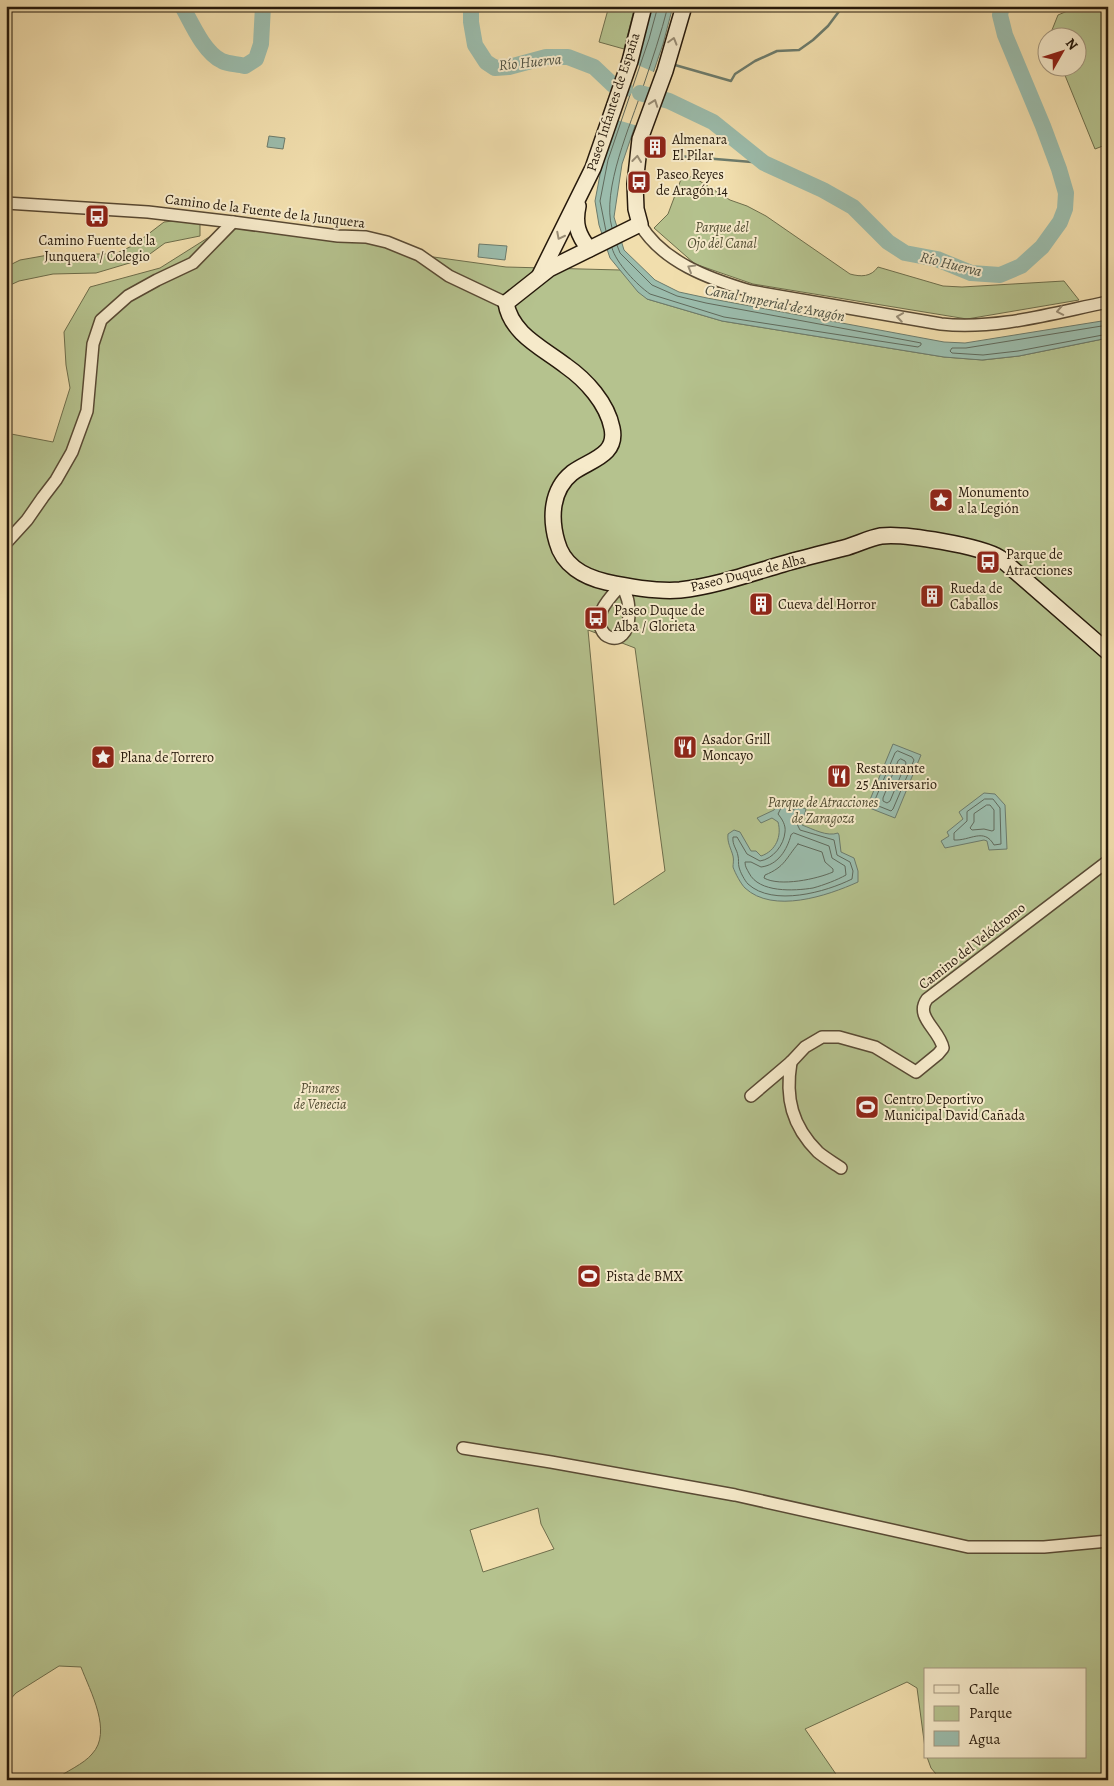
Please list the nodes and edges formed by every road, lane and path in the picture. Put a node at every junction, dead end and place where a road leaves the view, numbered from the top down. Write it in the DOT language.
graph roads {
  1 [pos="644,6"];
  2 [pos="684,6"];
  3 [pos="580,197"];
  4 [pos="6,203"];
  5 [pos="233,222"];
  6 [pos="640,224"];
  7 [pos="594,247"];
  8 [pos="540,275"];
  9 [pos="1108,302"];
  10 [pos="506,303"];
  11 [pos="6,543"];
  12 [pos="621,586"];
  13 [pos="642,588"];
  14 [pos="629,602"];
  15 [pos="1108,652"];
  16 [pos="1108,861"];
  17 [pos="791,1062"];
  18 [pos="751,1096"];
  19 [pos="841,1168"];
  20 [pos="463,1448"];
  21 [pos="1108,1541"];
  1 -- 3 [label="street, Paseo Infantes de España"];
  6 -- 2 [label="street, one-way"];
  3 -- 7 [label="street, Paseo Infantes de España"];
  3 -- 8 [label="street, Paseo Infantes de España, one-way"];
  4 -- 5 [label="street, Camino de la Fuente de la Junquera"];
  5 -- 10 [label="street, Camino de la Fuente de la Junquera"];
  5 -- 11 [label="street"];
  6 -- 7 [label="street, Paseo Infantes de España"];
  9 -- 6 [label="street, one-way"];
  7 -- 8 [label="street, Paseo Infantes de España"];
  8 -- 10 [label="street, Paseo Infantes de España"];
  10 -- 12 [label="street, Paseo Duque de Alba"];
  12 -- 13 [label="street, Paseo Duque de Alba"];
  12 -- 14 [label="street"];
  12 -- 14 [label="street"];
  13 -- 14 [label="street"];
  13 -- 15 [label="street, Paseo Duque de Alba"];
  16 -- 17 [label="street, Camino del Velódromo"];
  17 -- 18 [label="street"];
  17 -- 19 [label="street"];
  20 -- 21 [label="street"];
}
